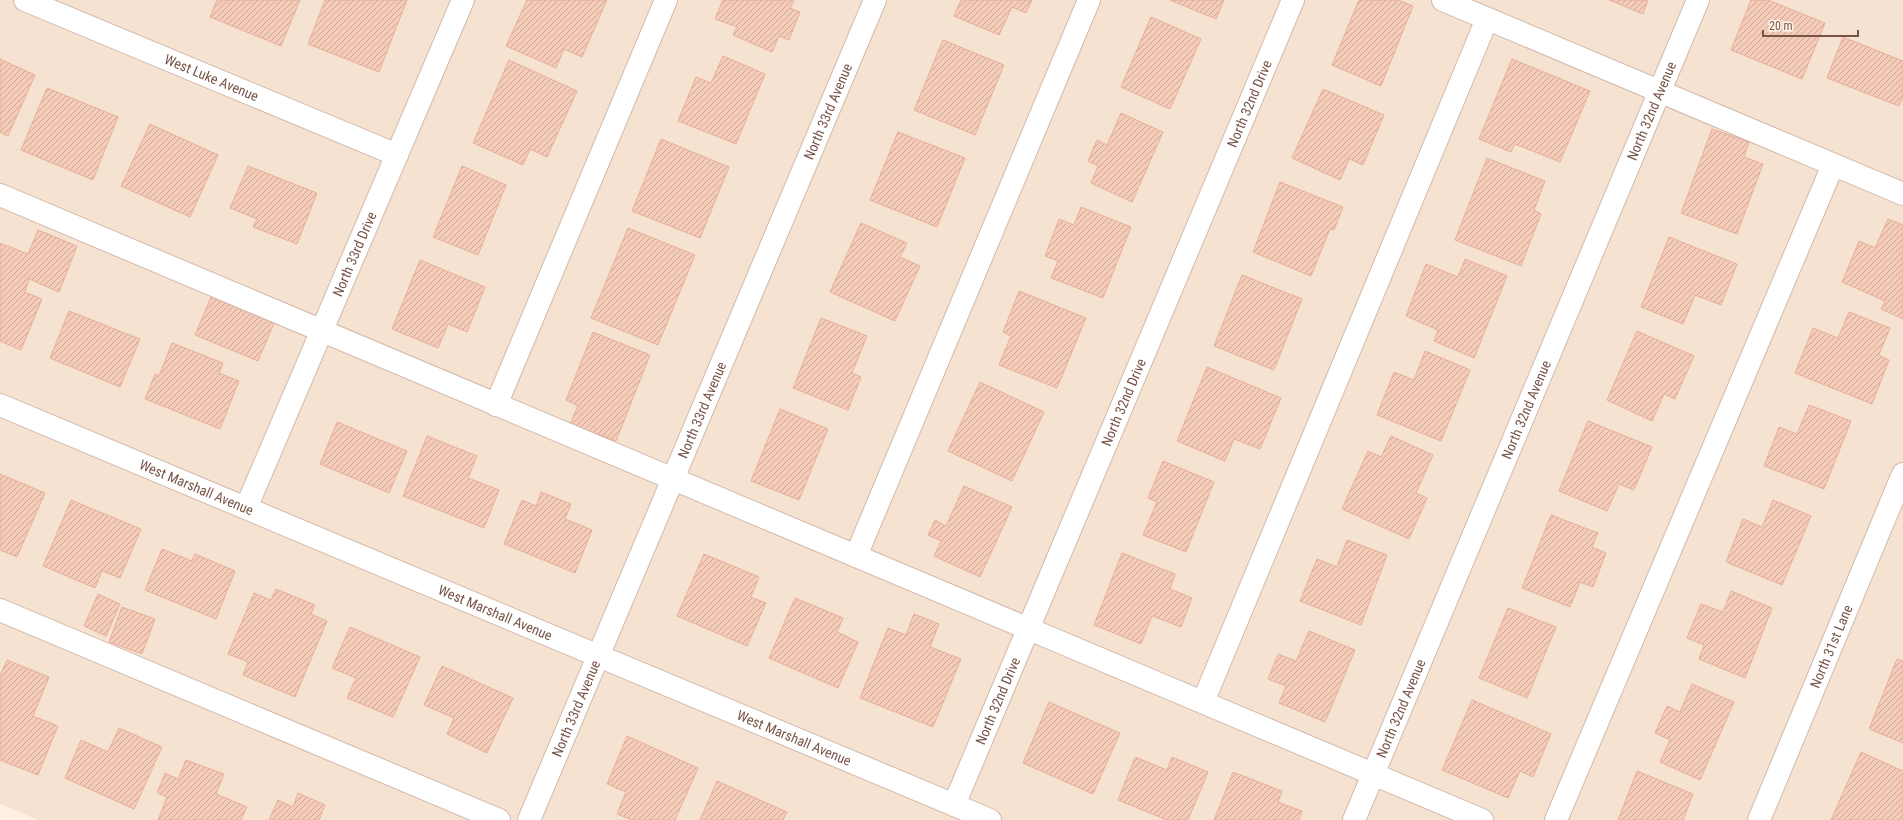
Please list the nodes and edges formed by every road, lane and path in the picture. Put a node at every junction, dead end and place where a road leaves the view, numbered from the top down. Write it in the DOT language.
graph roads {
  1 [pos="25,0"];
  2 [pos="463,0"];
  3 [pos="666,0"];
  4 [pos="875,0"];
  5 [pos="1089,0"];
  6 [pos="1293,0"];
  7 [pos="1443,0"];
  8 [pos="1698,0"];
  9 [pos="55,6"];
  10 [pos="1487,19"];
  11 [pos="1660,92"];
  12 [pos="397,155"];
  13 [pos="1833,165"];
  14 [pos="1903,194"];
  15 [pos="0,195"];
  16 [pos="322,331"];
  17 [pos="0,405"];
  18 [pos="496,405"];
  19 [pos="1903,474"];
  20 [pos="673,479"];
  21 [pos="246,508"];
  22 [pos="856,556"];
  23 [pos="0,610"];
  24 [pos="1028,628"];
  25 [pos="598,656"];
  26 [pos="1203,702"];
  27 [pos="1373,774"];
  28 [pos="954,805"];
  29 [pos="499,820"];
  30 [pos="529,820"];
  31 [pos="990,820"];
  32 [pos="1354,820"];
  33 [pos="1482,820"];
  34 [pos="1556,820"];
  35 [pos="1759,820"];
  1 -- 9 [label="street, West Luke Avenue"];
  2 -- 12 [label="street, North 33rd Drive"];
  3 -- 18 [label="street"];
  4 -- 20 [label="street, North 33rd Avenue"];
  5 -- 22 [label="street"];
  6 -- 24 [label="street, North 32nd Drive"];
  7 -- 10 [label="street"];
  8 -- 11 [label="street, North 32nd Avenue"];
  9 -- 12 [label="street, West Luke Avenue"];
  10 -- 11 [label="street"];
  10 -- 26 [label="street"];
  11 -- 13 [label="street"];
  11 -- 27 [label="street, North 32nd Avenue"];
  12 -- 16 [label="street, North 33rd Drive"];
  13 -- 14 [label="street"];
  13 -- 34 [label="street"];
  15 -- 16 [label="street"];
  16 -- 18 [label="street"];
  16 -- 21 [label="street, North 33rd Drive"];
  17 -- 21 [label="street, West Marshall Avenue"];
  18 -- 20 [label="street"];
  19 -- 35 [label="street, North 31st Lane"];
  20 -- 22 [label="street"];
  20 -- 25 [label="street, North 33rd Avenue"];
  21 -- 25 [label="street, West Marshall Avenue"];
  22 -- 24 [label="street"];
  23 -- 29 [label="street"];
  24 -- 26 [label="street"];
  24 -- 28 [label="street, North 32nd Drive"];
  25 -- 28 [label="street, West Marshall Avenue"];
  25 -- 30 [label="street, North 33rd Avenue"];
  26 -- 27 [label="street"];
  27 -- 32 [label="street, North 32nd Avenue"];
  27 -- 33 [label="street"];
  28 -- 31 [label="street, West Marshall Avenue"];
}
